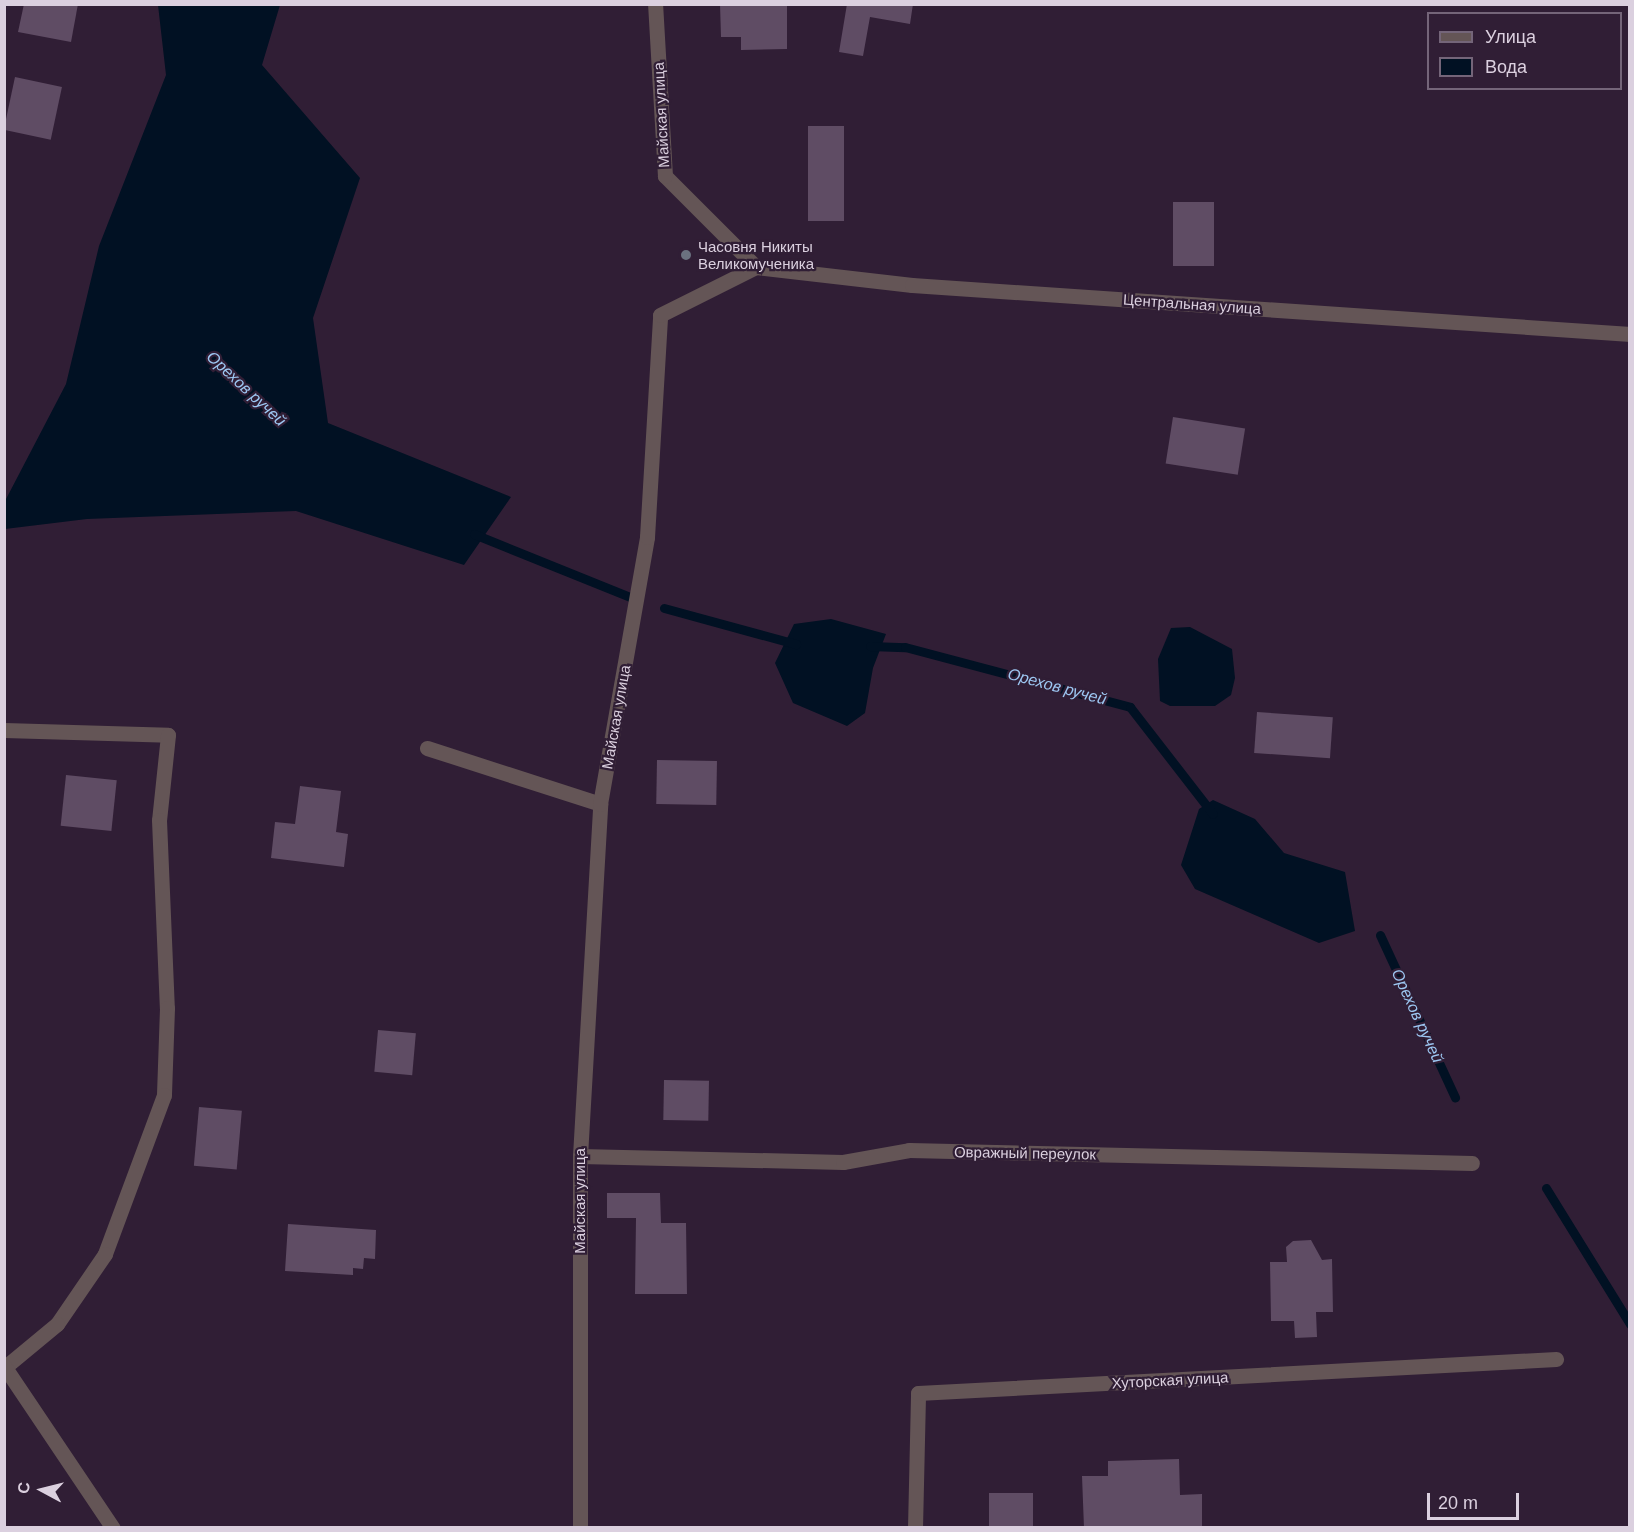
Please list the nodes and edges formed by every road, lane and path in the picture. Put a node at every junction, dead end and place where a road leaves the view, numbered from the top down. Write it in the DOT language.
graph roads {
  1 [pos="655,4"];
  2 [pos="756,267"];
  3 [pos="1629,334"];
  4 [pos="4,730"];
  5 [pos="427,748"];
  6 [pos="600,804"];
  7 [pos="580,1156"];
  8 [pos="1472,1163"];
  9 [pos="1556,1359"];
  10 [pos="5,1367"];
  11 [pos="113,1527"];
  12 [pos="580,1527"];
  13 [pos="915,1527"];
  1 -- 2 [label="street, Майская улица"];
  2 -- 3 [label="street, Центральная улица"];
  2 -- 6 [label="street, Майская улица"];
  4 -- 10 [label="street"];
  5 -- 6 [label="street"];
  6 -- 7 [label="street, Майская улица"];
  7 -- 8 [label="street, Овражный переулок"];
  7 -- 12 [label="street, Майская улица"];
  9 -- 13 [label="street, Хуторская улица"];
  10 -- 11 [label="street"];
}
